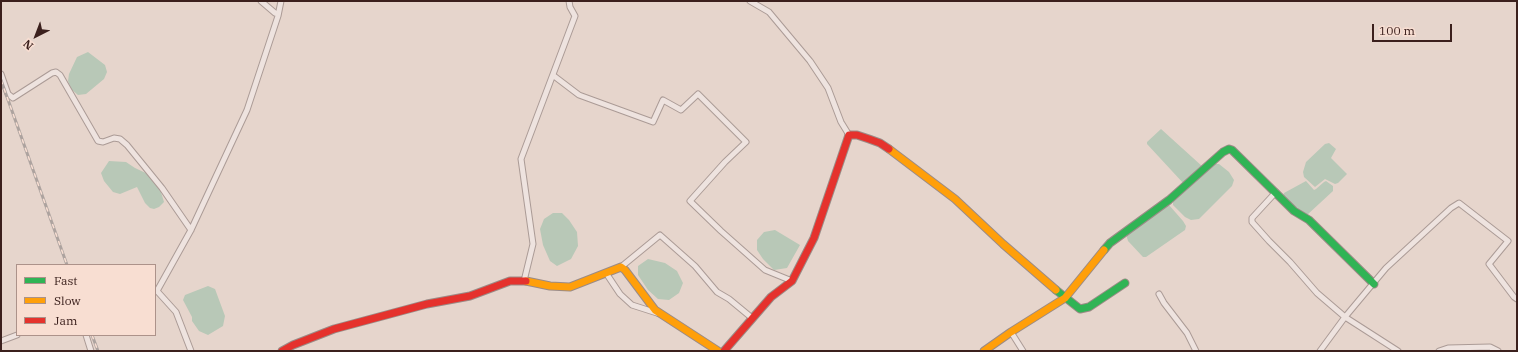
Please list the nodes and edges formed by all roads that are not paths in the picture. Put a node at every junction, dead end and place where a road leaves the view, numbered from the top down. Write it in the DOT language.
graph roads {
  1 [pos="262,1"];
  2 [pos="281,1"];
  3 [pos="569,1"];
  4 [pos="750,1"];
  5 [pos="275,13"];
  6 [pos="1,74"];
  7 [pos="554,76"];
  8 [pos="849,135"];
  9 [pos="1276,192"];
  10 [pos="191,230"];
  11 [pos="620,267"];
  12 [pos="608,276"];
  13 [pos="524,281"];
  14 [pos="792,281"];
  15 [pos="1125,283"];
  16 [pos="1374,284"];
  17 [pos="1160,294"];
  18 [pos="1065,298"];
  19 [pos="1517,299"];
  20 [pos="660,314"];
  21 [pos="1345,317"];
  22 [pos="752,318"];
  23 [pos="1011,332"];
  24 [pos="16,335"];
  25 [pos="86,336"];
  26 [pos="1,341"];
  27 [pos="91,351"];
  28 [pos="191,351"];
  29 [pos="282,351"];
  30 [pos="718,351"];
  31 [pos="724,351"];
  32 [pos="984,351"];
  33 [pos="1023,351"];
  34 [pos="1196,351"];
  35 [pos="1320,351"];
  36 [pos="1398,351"];
  37 [pos="1439,351"];
  38 [pos="1498,351"];
  1 -- 5 [label="street"];
  2 -- 10 [label="street"];
  3 -- 13 [label="street"];
  4 -- 8 [label="street"];
  6 -- 10 [label="street"];
  7 -- 14 [label="street"];
  8 -- 14 [label="street"];
  8 -- 18 [label="street"];
  9 -- 16 [label="street"];
  9 -- 18 [label="street"];
  9 -- 21 [label="street"];
  10 -- 28 [label="street"];
  11 -- 13 [label="street"];
  11 -- 20 [label="street"];
  11 -- 22 [label="street"];
  12 -- 20 [label="street"];
  13 -- 29 [label="street"];
  14 -- 22 [label="street"];
  15 -- 18 [label="street"];
  16 -- 19 [label="street"];
  16 -- 21 [label="street"];
  17 -- 34 [label="street"];
  18 -- 23 [label="street"];
  20 -- 30 [label="street"];
  21 -- 35 [label="street"];
  21 -- 36 [label="street"];
  22 -- 31 [label="street"];
  23 -- 32 [label="street"];
  23 -- 33 [label="street"];
  24 -- 26 [label="street"];
  25 -- 27 [label="street"];
  37 -- 38 [label="street"];
}
